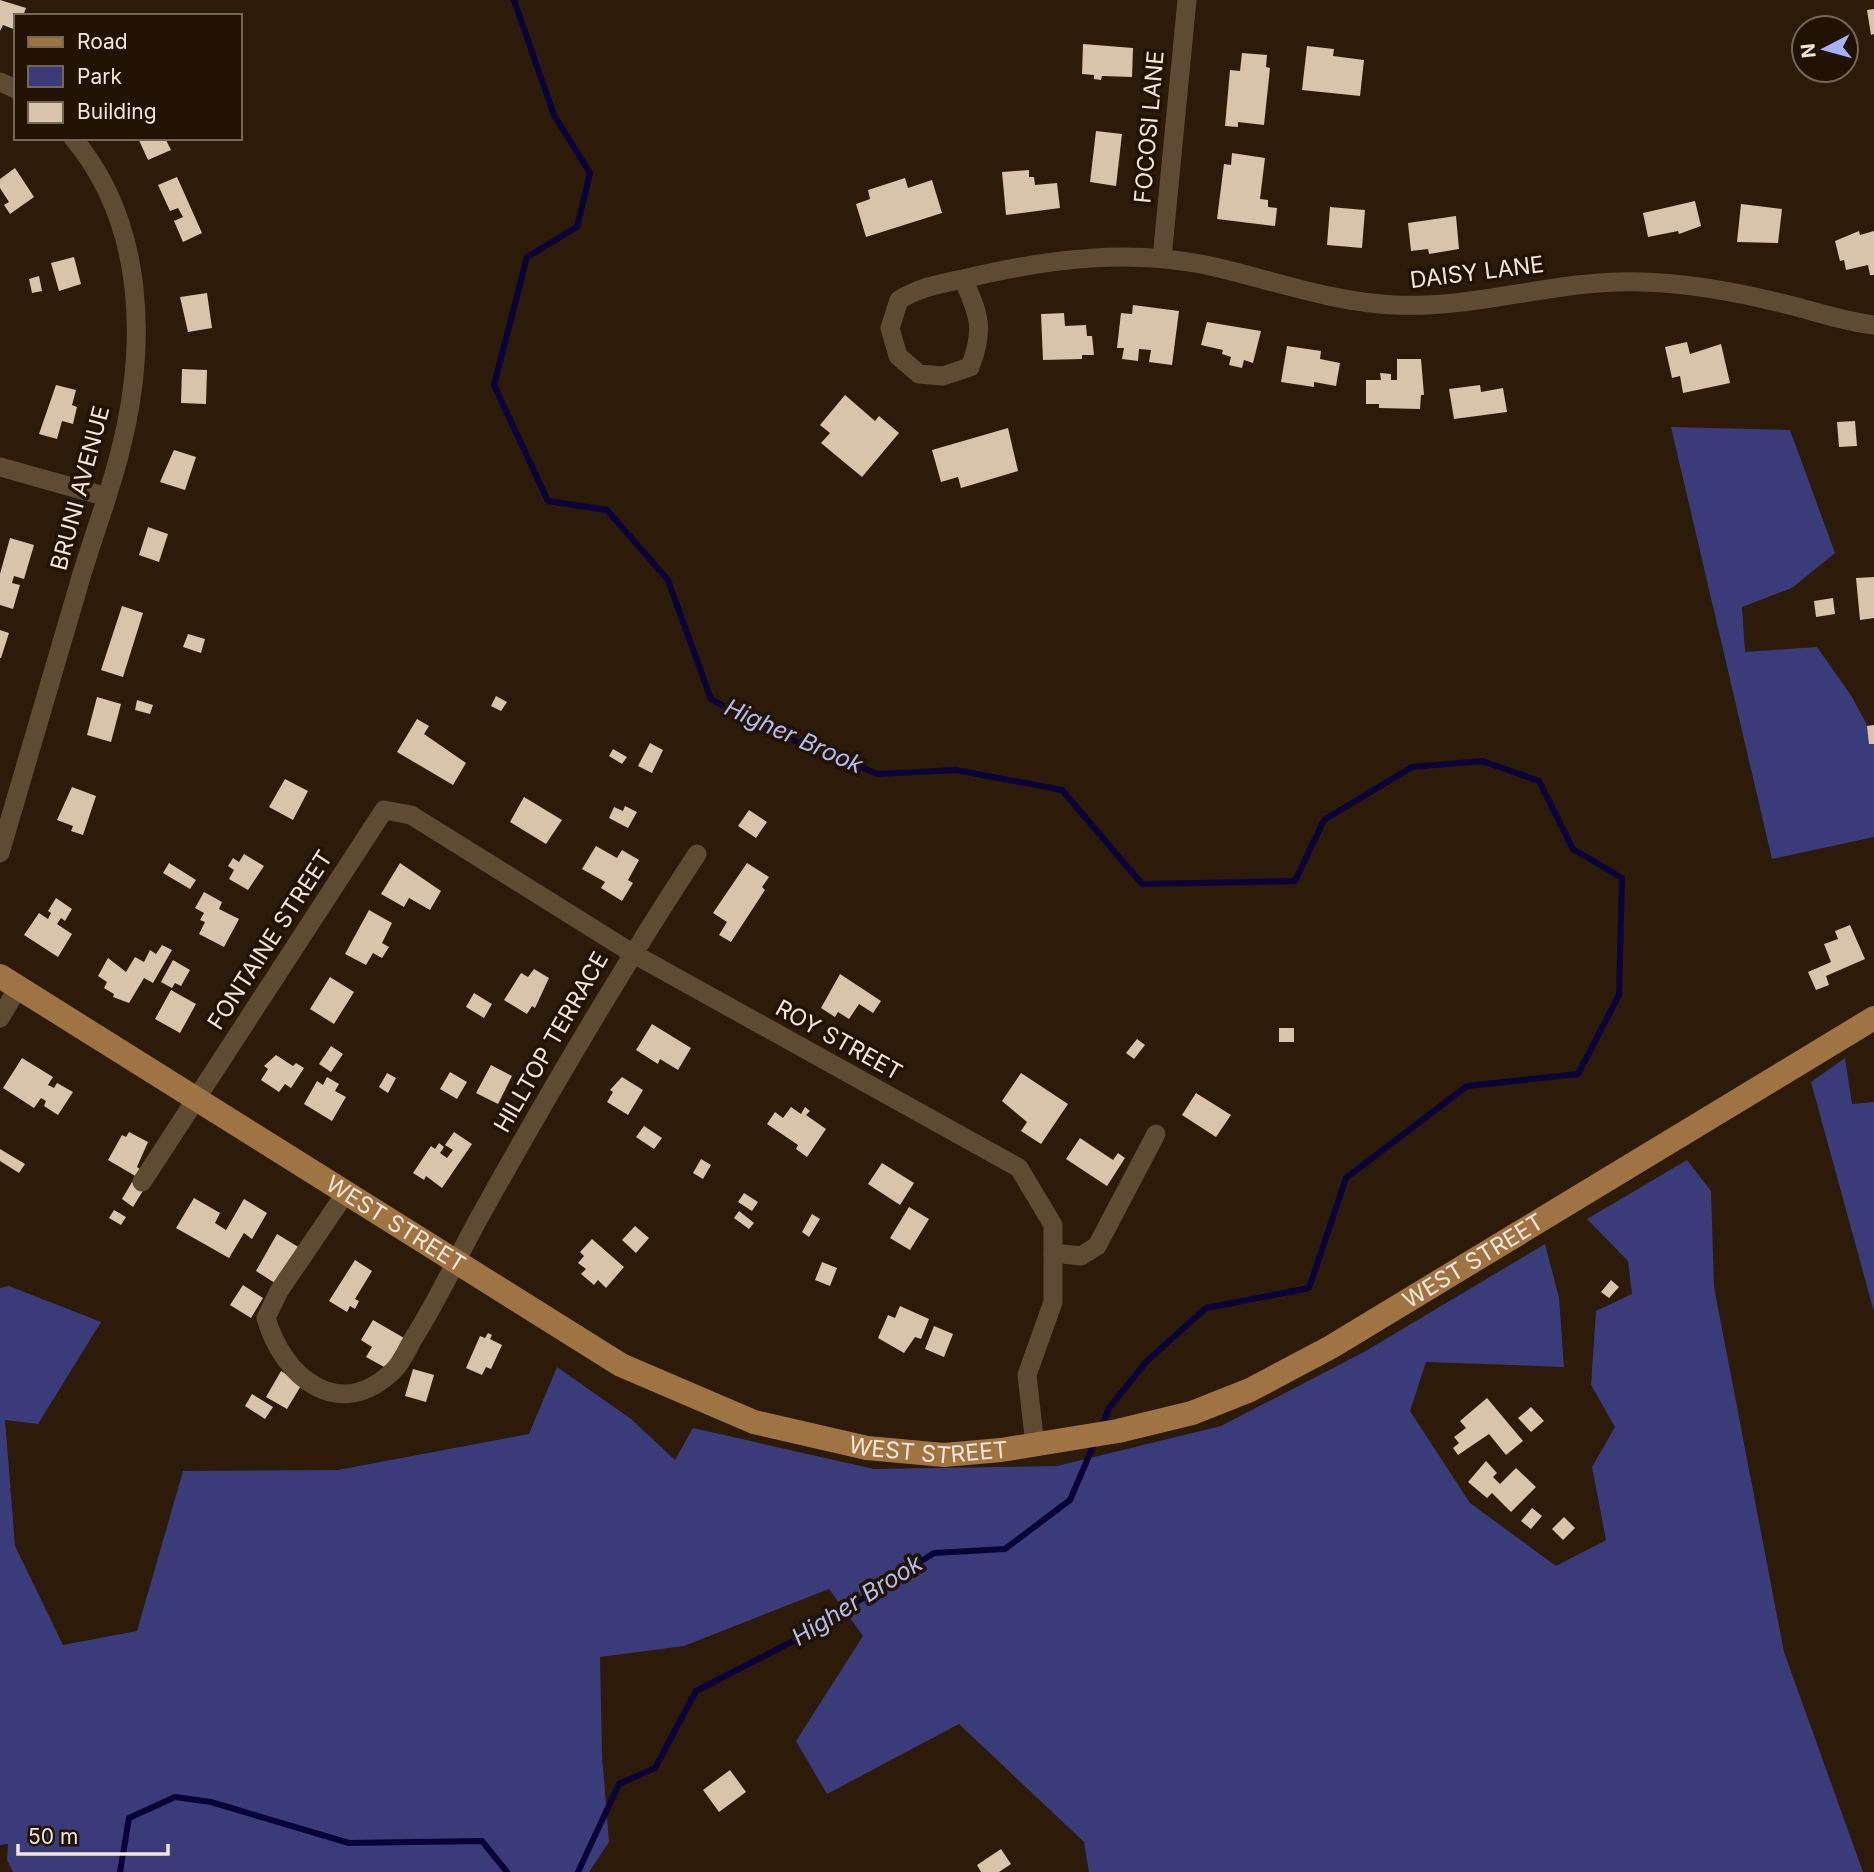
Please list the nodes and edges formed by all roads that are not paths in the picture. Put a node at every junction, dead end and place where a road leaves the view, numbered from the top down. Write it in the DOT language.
graph roads {
  1 [pos="1187,0"];
  2 [pos="74,140"];
  3 [pos="1162,258"];
  4 [pos="963,279"];
  5 [pos="1874,325"];
  6 [pos="0,467"];
  7 [pos="107,496"];
  8 [pos="384,810"];
  9 [pos="0,853"];
  10 [pos="697,854"];
  11 [pos="632,953"];
  12 [pos="9,982"];
  13 [pos="0,1018"];
  14 [pos="1874,1018"];
  15 [pos="197,1098"];
  16 [pos="1156,1133"];
  17 [pos="142,1182"];
  18 [pos="347,1191"];
  19 [pos="1053,1253"];
  20 [pos="456,1260"];
  21 [pos="1035,1445"];
  1 -- 3 [label="street, FOCOSI LANE"];
  2 -- 7 [label="street, BRUNI AVENUE"];
  3 -- 4 [label="street, DAISY LANE"];
  3 -- 5 [label="street, DAISY LANE"];
  4 -- 4 [label="street, DAISY LANE"];
  6 -- 7 [label="street"];
  7 -- 9 [label="street, BRUNI AVENUE"];
  8 -- 11 [label="street, ROY STREET"];
  8 -- 15 [label="street, FONTAINE STREET"];
  10 -- 11 [label="street, HILLTOP TERRACE"];
  11 -- 19 [label="street, ROY STREET"];
  11 -- 20 [label="street, HILLTOP TERRACE"];
  12 -- 13 [label="street"];
  12 -- 15 [label="main road, WEST STREET"];
  14 -- 21 [label="main road, WEST STREET"];
  15 -- 17 [label="street, FONTAINE STREET"];
  15 -- 18 [label="main road, WEST STREET"];
  16 -- 19 [label="street"];
  18 -- 20 [label="main road, WEST STREET"];
  18 -- 20 [label="street, HILLTOP TERRACE"];
  19 -- 21 [label="street, ROY STREET"];
  20 -- 21 [label="main road, WEST STREET"];
}
